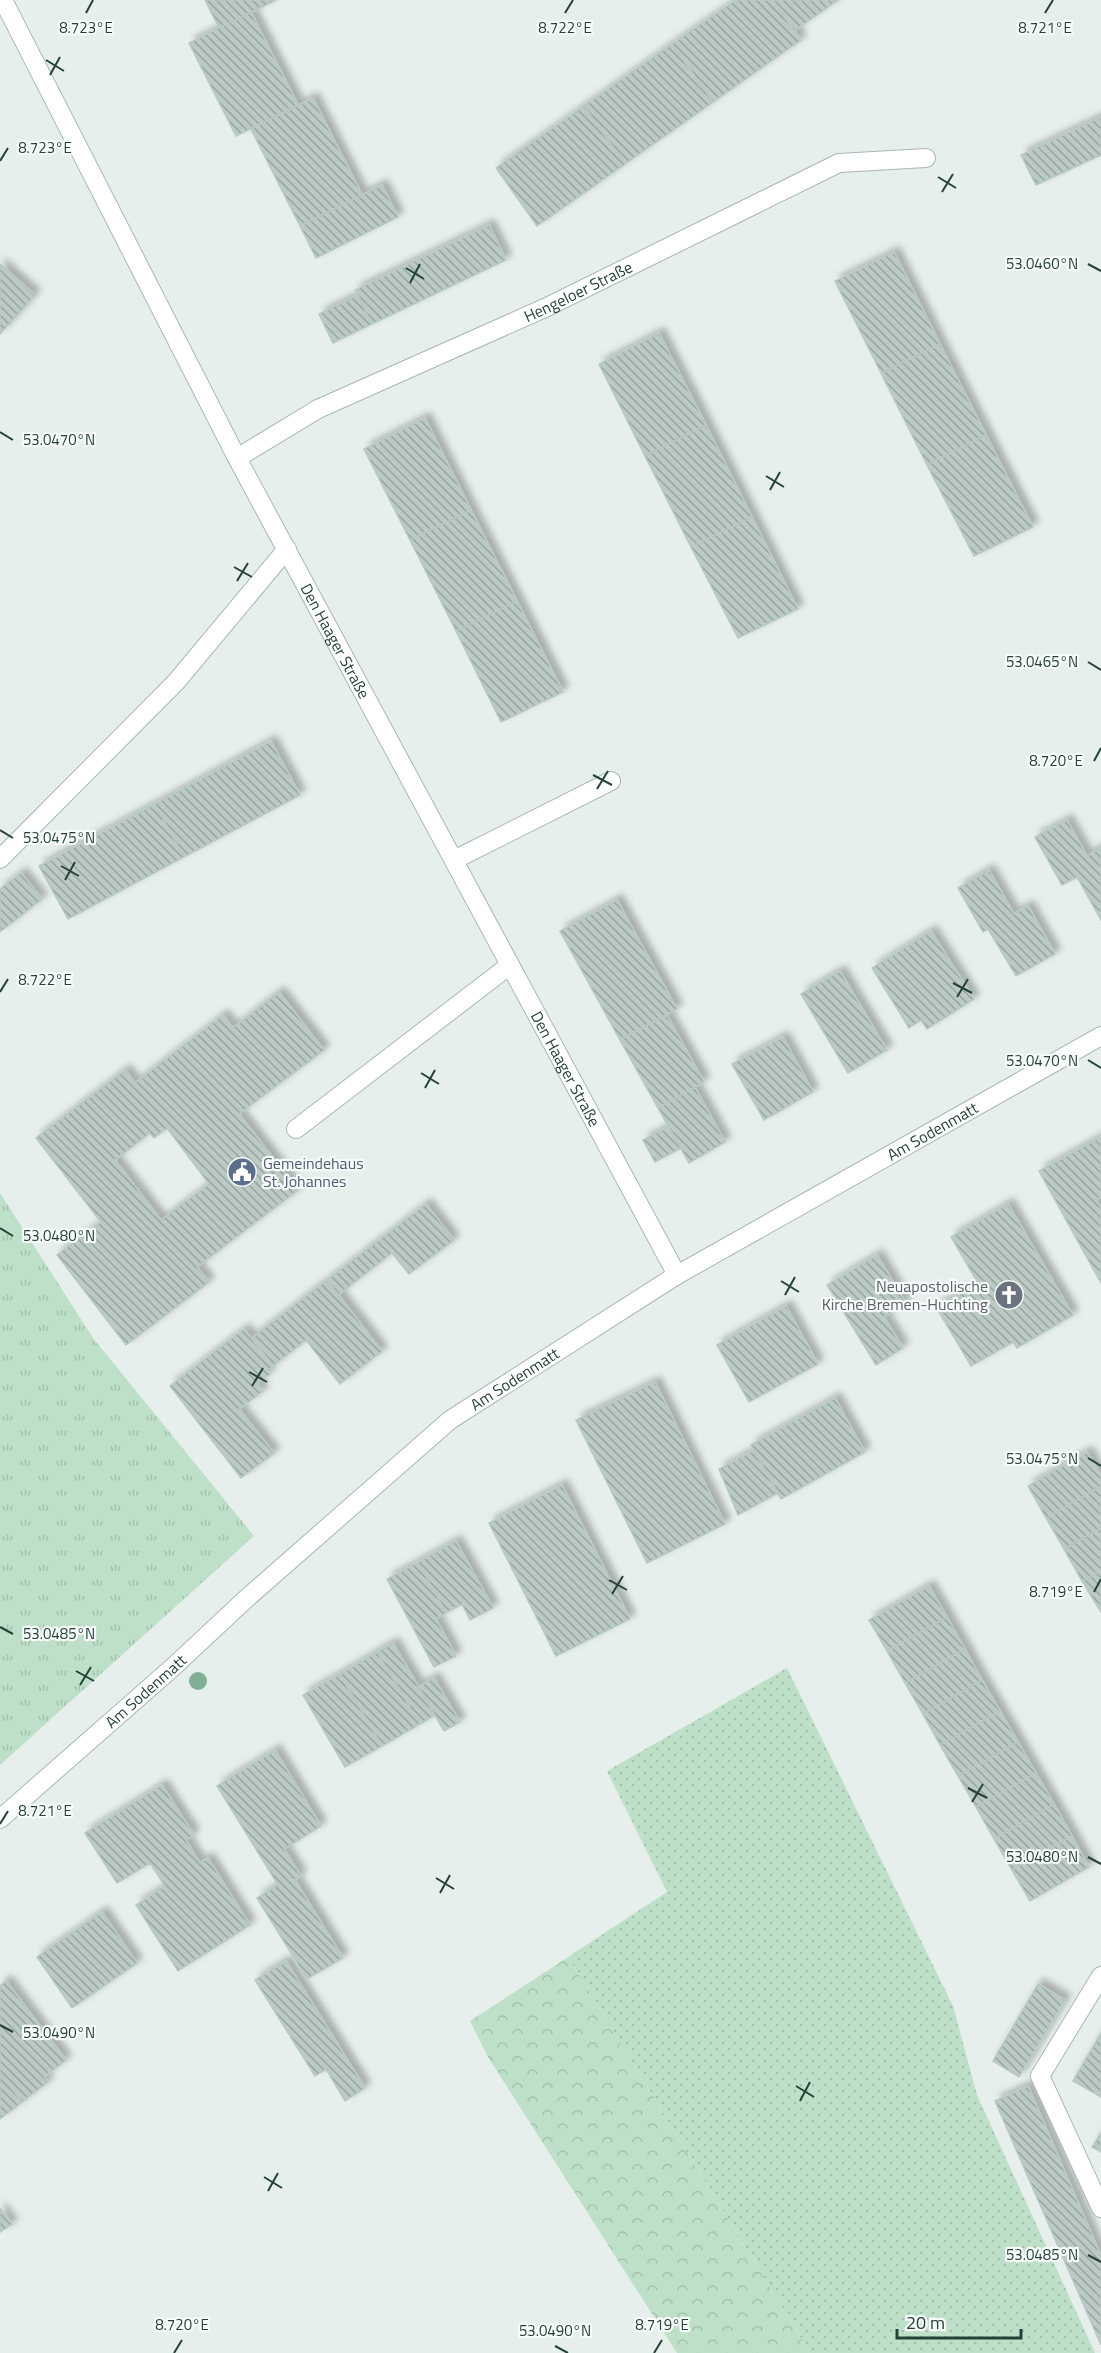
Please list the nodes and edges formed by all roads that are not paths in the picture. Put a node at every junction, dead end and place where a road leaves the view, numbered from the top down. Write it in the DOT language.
graph roads {
  1 [pos="3,0"];
  2 [pos="926,158"];
  3 [pos="237,458"];
  4 [pos="287,549"];
  5 [pos="611,781"];
  6 [pos="0,859"];
  7 [pos="454,860"];
  8 [pos="510,965"];
  9 [pos="1101,1036"];
  10 [pos="296,1129"];
  11 [pos="677,1275"];
  12 [pos="0,1819"];
  13 [pos="1101,1976"];
  14 [pos="1101,2208"];
  1 -- 3 [label="street, Den Haager Straße"];
  2 -- 3 [label="street, Hengeloer Straße"];
  3 -- 4 [label="street, Den Haager Straße"];
  4 -- 6 [label="street"];
  4 -- 7 [label="street, Den Haager Straße"];
  5 -- 7 [label="street"];
  7 -- 8 [label="street, Den Haager Straße"];
  8 -- 10 [label="street"];
  8 -- 11 [label="street, Den Haager Straße"];
  9 -- 11 [label="street, Am Sodenmatt"];
  11 -- 12 [label="street, Am Sodenmatt"];
  13 -- 14 [label="street"];
}
